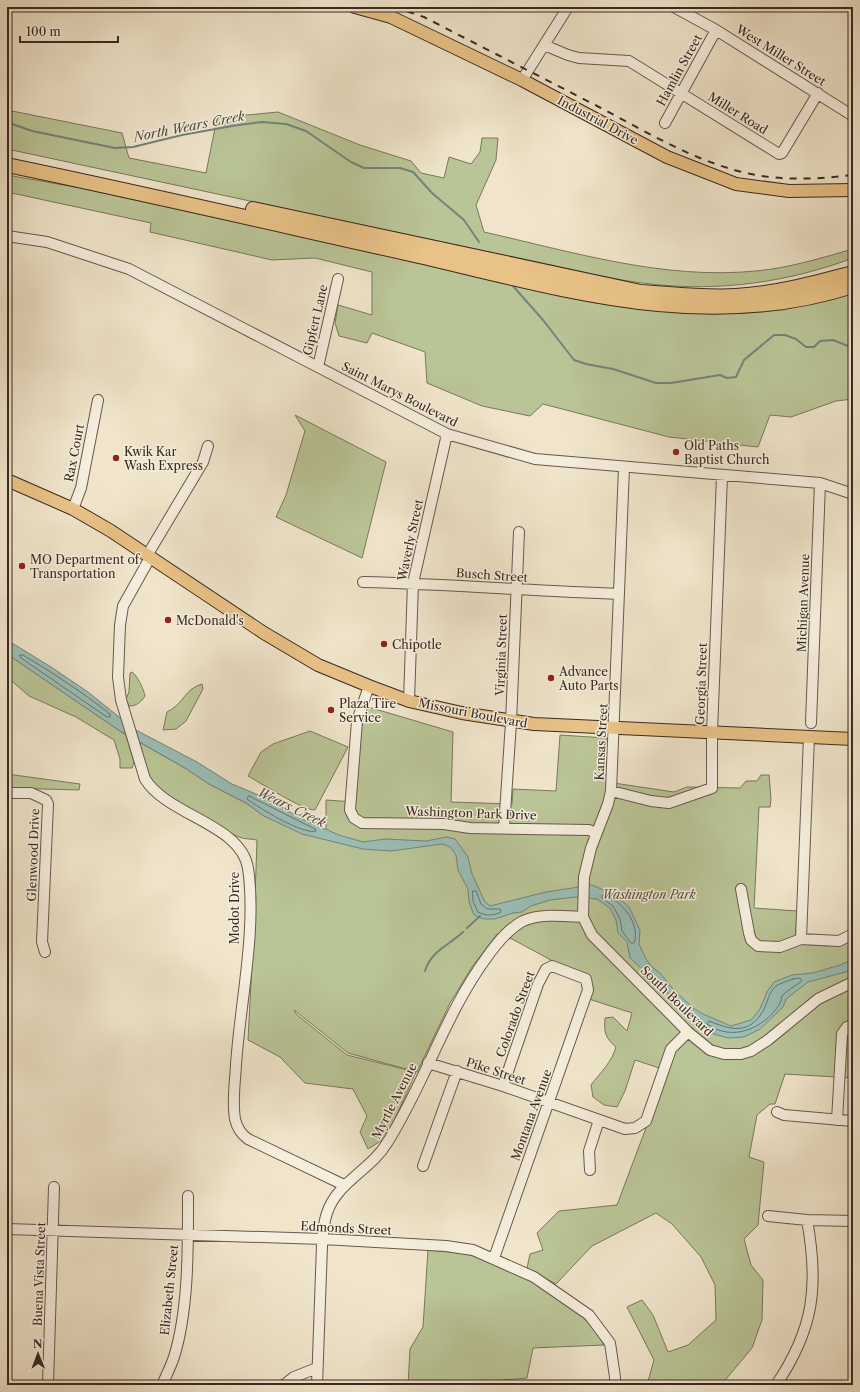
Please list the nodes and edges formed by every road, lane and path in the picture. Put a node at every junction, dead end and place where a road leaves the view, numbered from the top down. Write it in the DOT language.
graph roads {
  1 [pos="355,7"];
  2 [pos="568,7"];
  3 [pos="674,7"];
  4 [pos="716,30"];
  5 [pos="544,45"];
  6 [pos="522,80"];
  7 [pos="682,93"];
  8 [pos="818,93"];
  9 [pos="853,116"];
  10 [pos="665,123"];
  11 [pos="7,156"];
  12 [pos="7,165"];
  13 [pos="851,189"];
  14 [pos="7,236"];
  15 [pos="853,263"];
  16 [pos="853,273"];
  17 [pos="338,279"];
  18 [pos="853,286"];
  19 [pos="750,294"];
  20 [pos="318,366"];
  21 [pos="98,400"];
  22 [pos="447,434"];
  23 [pos="208,446"];
  24 [pos="624,468"];
  25 [pos="722,476"];
  26 [pos="7,480"];
  27 [pos="820,483"];
  28 [pos="853,494"];
  29 [pos="74,509"];
  30 [pos="519,532"];
  31 [pos="150,555"];
  32 [pos="363,582"];
  33 [pos="413,583"];
  34 [pos="516,591"];
  35 [pos="619,594"];
  36 [pos="369,686"];
  37 [pos="409,701"];
  38 [pos="511,722"];
  39 [pos="811,723"];
  40 [pos="615,728"];
  41 [pos="712,732"];
  42 [pos="809,737"];
  43 [pos="853,739"];
  44 [pos="611,791"];
  45 [pos="7,793"];
  46 [pos="504,828"];
  47 [pos="596,833"];
  48 [pos="741,889"];
  49 [pos="583,917"];
  50 [pos="853,934"];
  51 [pos="801,939"];
  52 [pos="45,952"];
  53 [pos="586,979"];
  54 [pos="853,982"];
  55 [pos="853,1025"];
  56 [pos="688,1032"];
  57 [pos="428,1063"];
  58 [pos="457,1071"];
  59 [pos="503,1086"];
  60 [pos="549,1102"];
  61 [pos="777,1112"];
  62 [pos="599,1120"];
  63 [pos="837,1120"];
  64 [pos="853,1121"];
  65 [pos="423,1166"];
  66 [pos="590,1170"];
  67 [pos="344,1185"];
  68 [pos="54,1187"];
  69 [pos="188,1196"];
  70 [pos="768,1216"];
  71 [pos="807,1220"];
  72 [pos="853,1221"];
  73 [pos="7,1229"];
  74 [pos="54,1230"];
  75 [pos="188,1235"];
  76 [pos="323,1239"];
  77 [pos="494,1258"];
  78 [pos="317,1368"];
  79 [pos="48,1385"];
  80 [pos="162,1385"];
  81 [pos="284,1385"];
  82 [pos="317,1385"];
  83 [pos="614,1385"];
  84 [pos="776,1385"];
  1 -- 6 [label="main road, Industrial Drive"];
  2 -- 5 [label="street"];
  3 -- 4 [label="street, West Miller Street"];
  4 -- 7 [label="street, Hamlin Street"];
  4 -- 8 [label="street, West Miller Street"];
  5 -- 6 [label="street"];
  5 -- 7 [label="street"];
  6 -- 13 [label="main road, Industrial Drive"];
  7 -- 8 [label="street, Miller Road"];
  7 -- 10 [label="street, Hamlin Street"];
  8 -- 9 [label="street, West Miller Street"];
  11 -- 19 [label="highway"];
  12 -- 18 [label="highway"];
  14 -- 20 [label="street, Saint Marys Boulevard"];
  15 -- 19 [label="highway"];
  16 -- 19 [label="highway"];
  17 -- 20 [label="street, Gipfert Lane"];
  20 -- 22 [label="street, Saint Marys Boulevard"];
  21 -- 29 [label="street, Rax Court"];
  22 -- 24 [label="street, Saint Marys Boulevard"];
  22 -- 33 [label="street, Waverly Street"];
  23 -- 31 [label="street, Modot Drive"];
  24 -- 25 [label="street, Saint Marys Boulevard"];
  24 -- 35 [label="street, Kansas Street"];
  25 -- 27 [label="street, Saint Marys Boulevard"];
  25 -- 41 [label="street, Georgia Street"];
  26 -- 29 [label="main road, Missouri Boulevard"];
  27 -- 28 [label="street, Saint Marys Boulevard"];
  27 -- 39 [label="street, Michigan Avenue"];
  29 -- 31 [label="main road, Missouri Boulevard"];
  30 -- 34 [label="street, Virginia Street"];
  31 -- 36 [label="main road, Missouri Boulevard"];
  31 -- 67 [label="street, Modot Drive"];
  32 -- 33 [label="street, Busch Street"];
  33 -- 34 [label="street, Busch Street"];
  33 -- 37 [label="street, Waverly Street"];
  34 -- 35 [label="street, Busch Street"];
  34 -- 38 [label="street, Virginia Street"];
  35 -- 40 [label="street, Kansas Street"];
  36 -- 37 [label="main road, Missouri Boulevard"];
  36 -- 46 [label="street, Washington Park Drive"];
  37 -- 38 [label="main road, Missouri Boulevard"];
  38 -- 40 [label="main road, Missouri Boulevard"];
  38 -- 46 [label="street, Virginia Street"];
  40 -- 41 [label="main road, Missouri Boulevard"];
  40 -- 44 [label="street, Kansas Street"];
  41 -- 42 [label="main road, Missouri Boulevard"];
  41 -- 44 [label="street, Georgia Street"];
  42 -- 43 [label="main road, Missouri Boulevard"];
  42 -- 51 [label="street"];
  44 -- 47 [label="street, Kansas Street"];
  45 -- 52 [label="street, Glenwood Drive"];
  46 -- 47 [label="street, Washington Park Drive"];
  47 -- 49 [label="street, Kansas Street"];
  48 -- 51 [label="street"];
  49 -- 56 [label="street, South Boulevard"];
  49 -- 57 [label="street, Myrtle Avenue"];
  50 -- 51 [label="street"];
  53 -- 59 [label="street, Colorado Street"];
  53 -- 60 [label="street, Montana Avenue"];
  54 -- 56 [label="street, South Boulevard"];
  55 -- 63 [label="street"];
  56 -- 62 [label="street, Pike Street"];
  57 -- 58 [label="street, Pike Street"];
  57 -- 67 [label="street, Myrtle Avenue"];
  58 -- 59 [label="street, Pike Street"];
  58 -- 65 [label="street"];
  59 -- 60 [label="street, Pike Street"];
  60 -- 62 [label="street, Pike Street"];
  60 -- 77 [label="street, Montana Avenue"];
  61 -- 63 [label="street"];
  62 -- 66 [label="street"];
  63 -- 64 [label="street"];
  67 -- 76 [label="street, Myrtle Avenue"];
  68 -- 74 [label="street, Buena Vista Street"];
  69 -- 75 [label="street, Elizabeth Street"];
  70 -- 71 [label="street"];
  71 -- 72 [label="street"];
  71 -- 84 [label="street"];
  73 -- 74 [label="street, Edmonds Street"];
  74 -- 75 [label="street, Edmonds Street"];
  74 -- 79 [label="street, Buena Vista Street"];
  75 -- 76 [label="street, Edmonds Street"];
  75 -- 80 [label="street, Elizabeth Street"];
  76 -- 77 [label="street, Edmonds Street"];
  76 -- 78 [label="street, Myrtle Avenue"];
  77 -- 83 [label="street, Edmonds Street"];
  78 -- 81 [label="street"];
  78 -- 82 [label="street, Myrtle Avenue"];
}
